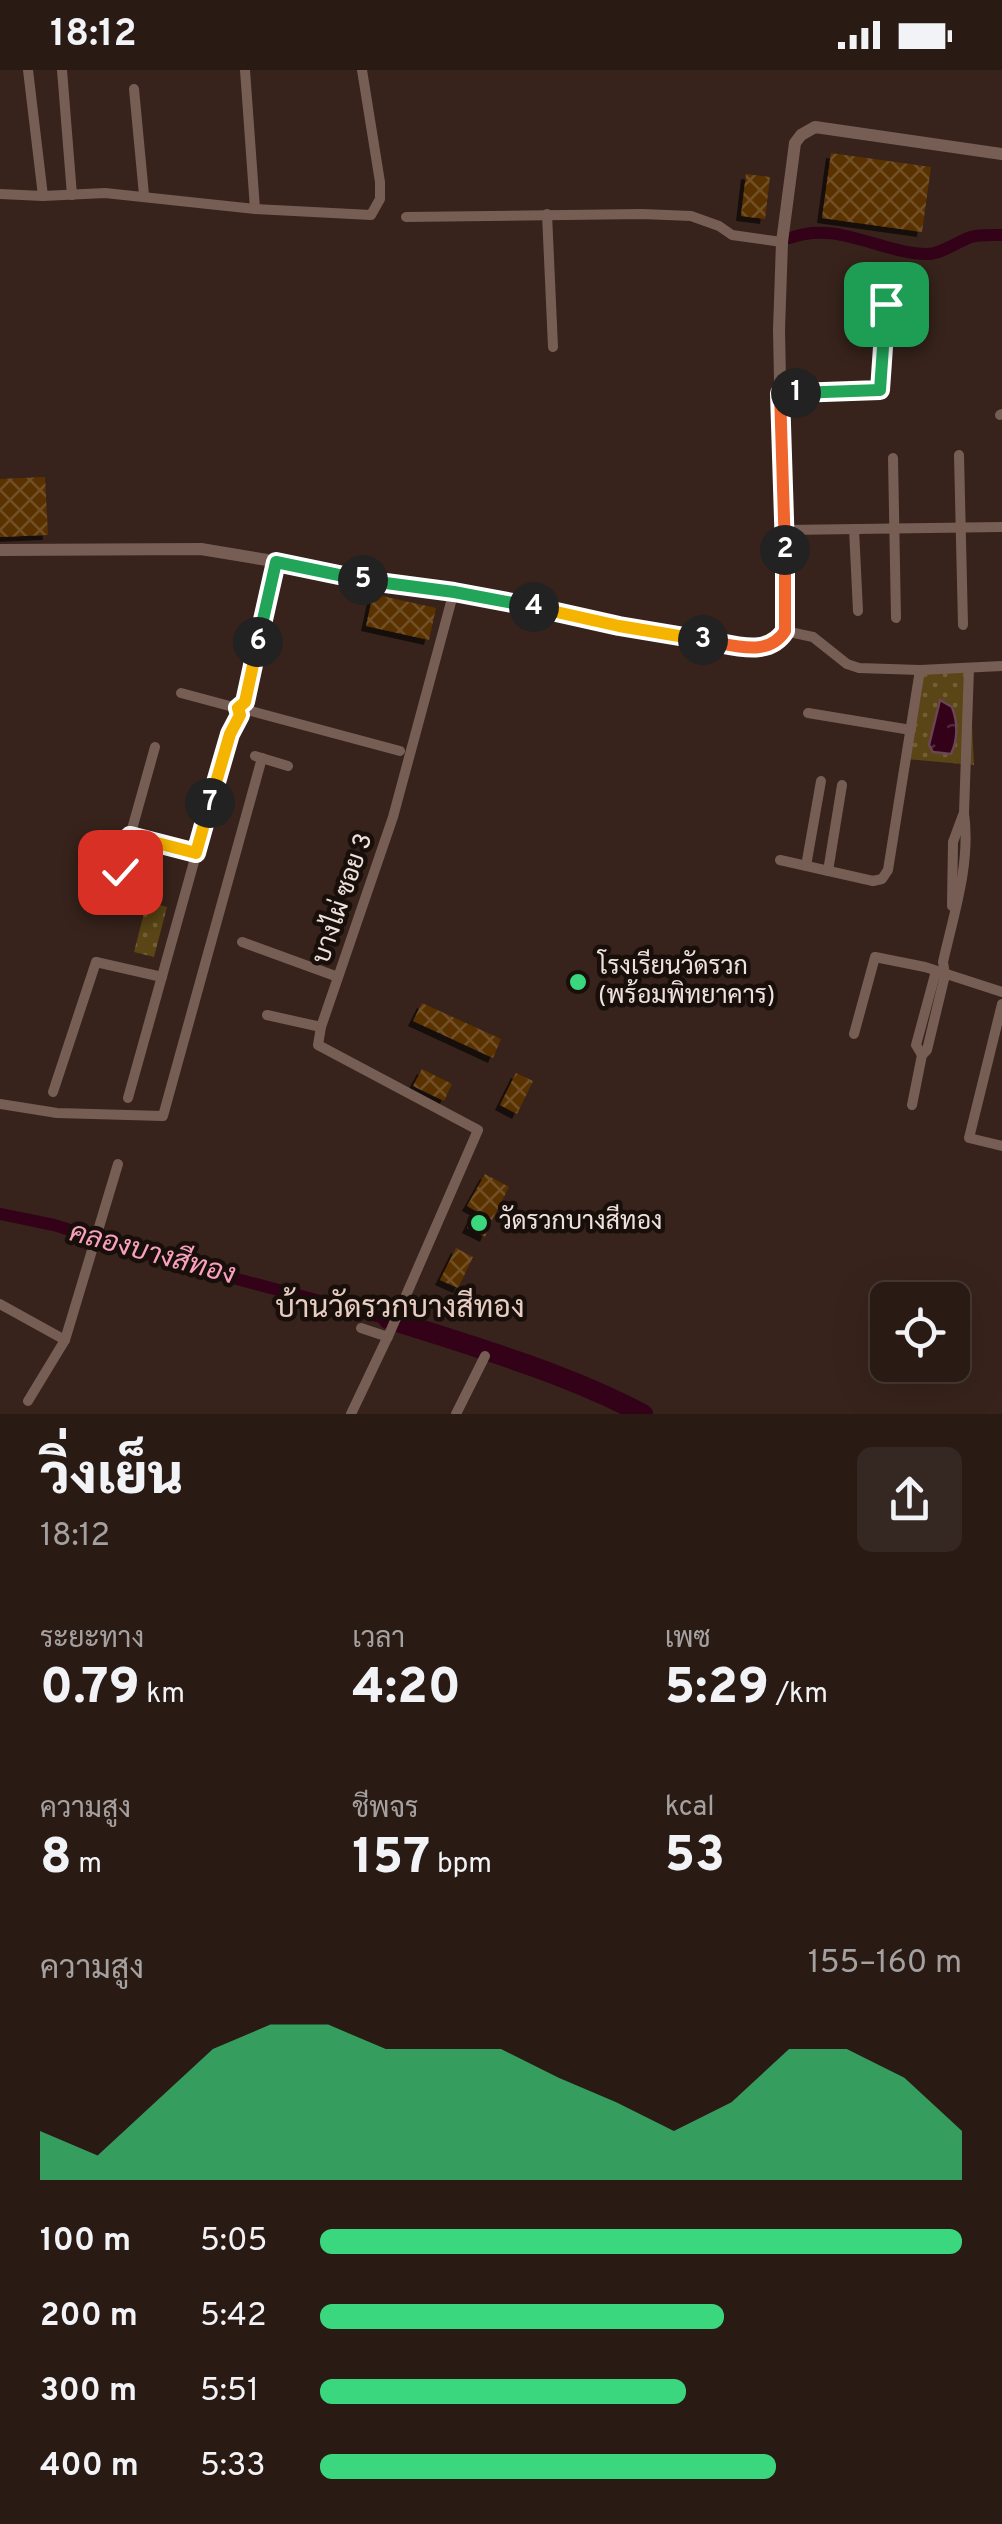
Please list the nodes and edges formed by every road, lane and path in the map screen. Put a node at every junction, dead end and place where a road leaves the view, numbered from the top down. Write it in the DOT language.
graph roads {
  1 [pos="28,70"];
  2 [pos="62,70"];
  3 [pos="245,70"];
  4 [pos="362,70"];
  5 [pos="134,88"];
  6 [pos="1002,154"];
  7 [pos="0,194"];
  8 [pos="72,194"];
  9 [pos="144,195"];
  10 [pos="44,196"];
  11 [pos="255,209"];
  12 [pos="547,214"];
  13 [pos="406,217"];
  14 [pos="782,242"];
  15 [pos="886,304"];
  16 [pos="553,347"];
  17 [pos="780,393"];
  18 [pos="959,455"];
  19 [pos="893,458"];
  20 [pos="894,528"];
  21 [pos="960,528"];
  22 [pos="1002,528"];
  23 [pos="854,529"];
  24 [pos="785,530"];
  25 [pos="0,550"];
  26 [pos="276,562"];
  27 [pos="454,592"];
  28 [pos="858,611"];
  29 [pos="896,618"];
  30 [pos="963,625"];
  31 [pos="785,631"];
  32 [pos="1002,666"];
  33 [pos="969,668"];
  34 [pos="920,670"];
  35 [pos="181,693"];
  36 [pos="243,709"];
  37 [pos="808,713"];
  38 [pos="911,730"];
  39 [pos="155,747"];
  40 [pos="400,752"];
  41 [pos="288,766"];
  42 [pos="821,781"];
  43 [pos="842,785"];
  44 [pos="130,836"];
  45 [pos="196,853"];
  46 [pos="780,860"];
  47 [pos="806,866"];
  48 [pos="828,871"];
  49 [pos="120,872"];
  50 [pos="242,942"];
  51 [pos="939,974"];
  52 [pos="162,977"];
  53 [pos="338,977"];
  54 [pos="1002,992"];
  55 [pos="1002,1004"];
  56 [pos="266,1014"];
  57 [pos="321,1027"];
  58 [pos="854,1034"];
  59 [pos="53,1092"];
  60 [pos="128,1098"];
  61 [pos="0,1104"];
  62 [pos="912,1105"];
  63 [pos="1002,1146"];
  64 [pos="118,1164"];
  65 [pos="0,1304"];
  66 [pos="361,1328"];
  67 [pos="389,1335"];
  68 [pos="66,1340"];
  69 [pos="485,1356"];
  70 [pos="28,1401"];
  71 [pos="351,1414"];
  72 [pos="456,1414"];
  1 -- 10 [label="street"];
  2 -- 8 [label="street"];
  3 -- 11 [label="street"];
  4 -- 11 [label="street"];
  5 -- 9 [label="street"];
  6 -- 14 [label="street"];
  7 -- 10 [label="street"];
  8 -- 9 [label="street"];
  8 -- 10 [label="street"];
  9 -- 11 [label="street"];
  12 -- 13 [label="street"];
  12 -- 14 [label="street"];
  12 -- 16 [label="street"];
  14 -- 17 [label="street"];
  15 -- 17 [label="street"];
  17 -- 24 [label="street"];
  18 -- 21 [label="street"];
  19 -- 20 [label="street"];
  20 -- 21 [label="street"];
  20 -- 23 [label="street"];
  20 -- 29 [label="street"];
  21 -- 22 [label="street"];
  21 -- 30 [label="street"];
  23 -- 24 [label="street"];
  23 -- 28 [label="street"];
  24 -- 31 [label="street"];
  25 -- 26 [label="street"];
  26 -- 27 [label="street"];
  26 -- 36 [label="street"];
  27 -- 31 [label="street"];
  27 -- 53 [label="street, บางไผ่ ซอย 3"];
  31 -- 34 [label="street"];
  32 -- 33 [label="street"];
  33 -- 34 [label="street"];
  33 -- 51 [label="street"];
  34 -- 38 [label="street"];
  35 -- 36 [label="street"];
  36 -- 40 [label="street"];
  36 -- 45 [label="street"];
  37 -- 38 [label="street"];
  38 -- 48 [label="street"];
  39 -- 44 [label="street"];
  41 -- 61 [label="street"];
  42 -- 47 [label="street"];
  43 -- 48 [label="street"];
  44 -- 45 [label="street"];
  44 -- 49 [label="street"];
  45 -- 52 [label="street"];
  46 -- 47 [label="street"];
  47 -- 48 [label="street"];
  50 -- 53 [label="street"];
  51 -- 54 [label="street"];
  51 -- 58 [label="street"];
  51 -- 62 [label="street"];
  52 -- 59 [label="street"];
  52 -- 60 [label="street"];
  53 -- 57 [label="street, บางไผ่ ซอย 3"];
  55 -- 63 [label="street"];
  56 -- 57 [label="street"];
  57 -- 67 [label="street"];
  64 -- 68 [label="street"];
  65 -- 68 [label="street"];
  66 -- 67 [label="street"];
  67 -- 71 [label="street"];
  68 -- 70 [label="street"];
  69 -- 72 [label="street"];
}
